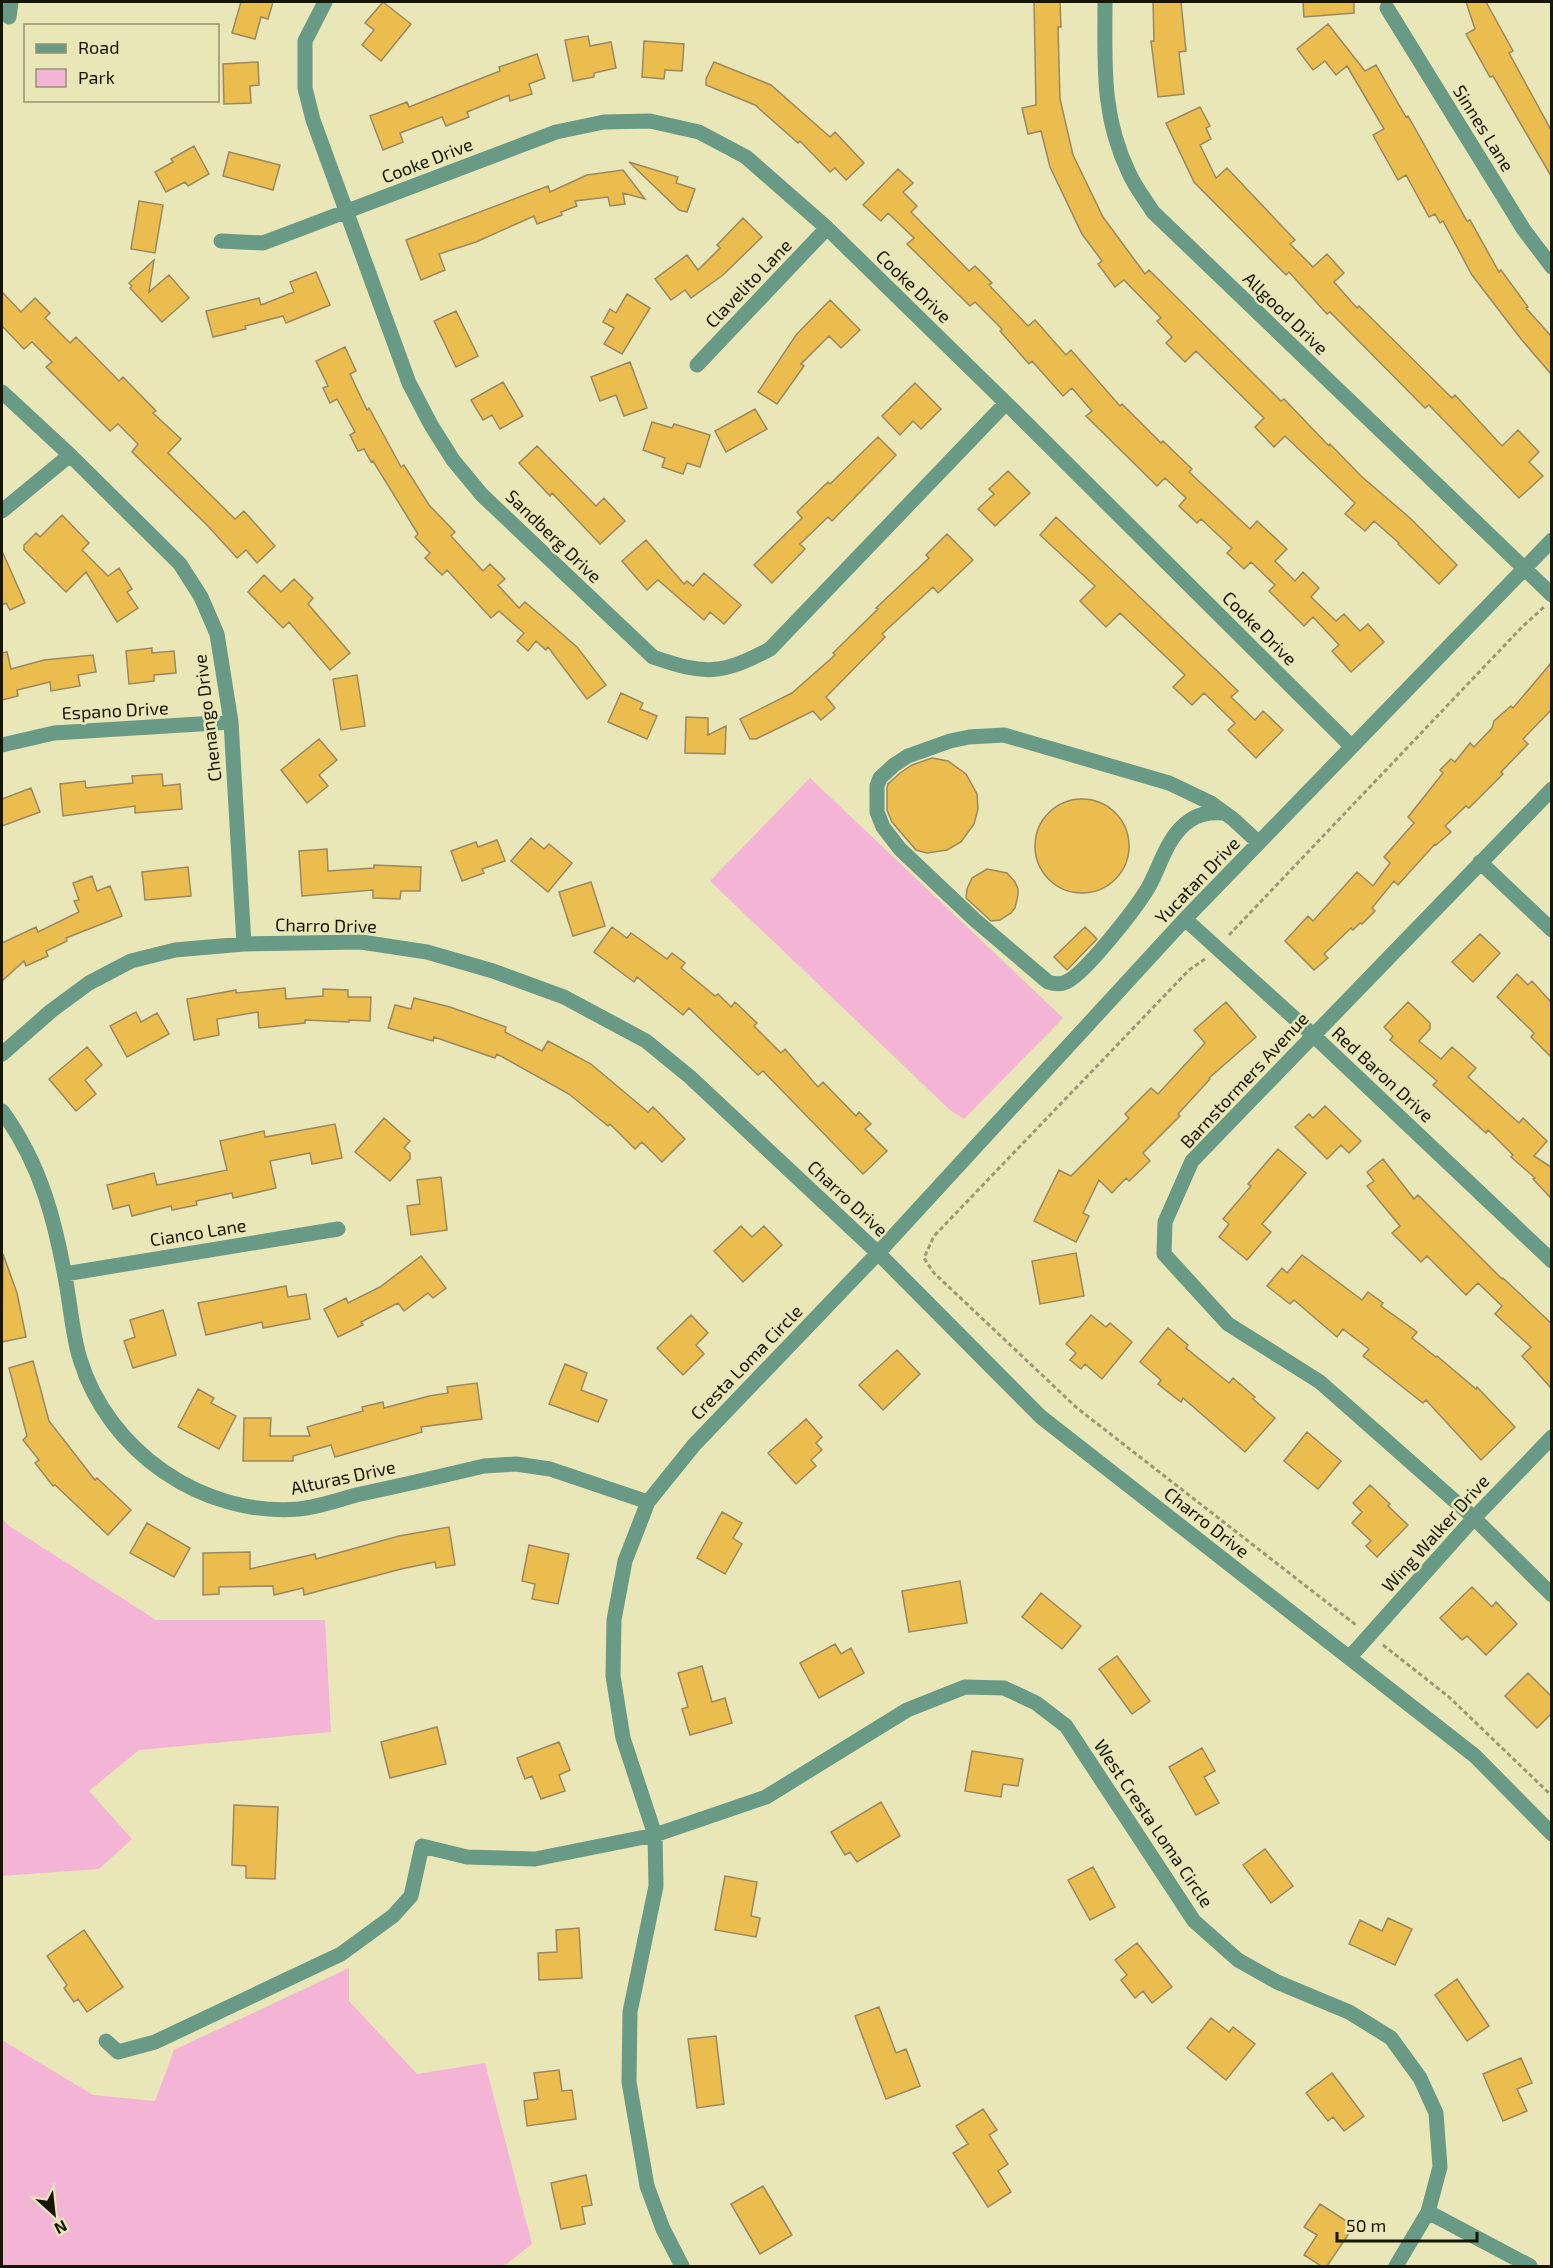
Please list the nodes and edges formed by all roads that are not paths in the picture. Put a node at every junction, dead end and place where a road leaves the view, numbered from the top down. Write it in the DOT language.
graph roads {
  1 [pos="325,2"];
  2 [pos="1105,2"];
  3 [pos="1387,8"];
  4 [pos="346,212"];
  5 [pos="827,228"];
  6 [pos="221,241"];
  7 [pos="1551,267"];
  8 [pos="697,365"];
  9 [pos="2,392"];
  10 [pos="1006,403"];
  11 [pos="70,455"];
  12 [pos="2,511"];
  13 [pos="1551,540"];
  14 [pos="1525,569"];
  15 [pos="1551,595"];
  16 [pos="231,722"];
  17 [pos="2,745"];
  18 [pos="1351,746"];
  19 [pos="1551,789"];
  20 [pos="1224,813"];
  21 [pos="1259,843"];
  22 [pos="1480,862"];
  23 [pos="1185,919"];
  24 [pos="1551,930"];
  25 [pos="244,944"];
  26 [pos="1313,1035"];
  27 [pos="2,1054"];
  28 [pos="2,1111"];
  29 [pos="338,1229"];
  30 [pos="878,1253"];
  31 [pos="1551,1261"];
  32 [pos="65,1274"];
  33 [pos="1551,1437"];
  34 [pos="648,1502"];
  35 [pos="1474,1518"];
  36 [pos="1551,1595"];
  37 [pos="1349,1658"];
  38 [pos="1551,1834"];
  39 [pos="655,1835"];
  40 [pos="106,2041"];
  41 [pos="1428,2212"];
  42 [pos="682,2266"];
  43 [pos="1396,2266"];
  44 [pos="1530,2266"];
  1 -- 4 [label="street, Sandberg Drive"];
  2 -- 14 [label="street, Allgood Drive"];
  3 -- 7 [label="street, Sinnes Lane"];
  4 -- 5 [label="street, Cooke Drive"];
  4 -- 6 [label="street, Cooke Drive"];
  4 -- 10 [label="street, Sandberg Drive"];
  5 -- 8 [label="street, Clavelito Lane"];
  5 -- 10 [label="street, Cooke Drive"];
  9 -- 11 [label="street, Chenango Drive"];
  10 -- 18 [label="street, Cooke Drive"];
  11 -- 12 [label="street"];
  11 -- 16 [label="street, Chenango Drive"];
  13 -- 14 [label="street, Yucatan Drive"];
  14 -- 15 [label="street, Allgood Drive"];
  14 -- 18 [label="street, Yucatan Drive"];
  16 -- 17 [label="street, Espano Drive"];
  16 -- 25 [label="street, Chenango Drive"];
  18 -- 21 [label="street, Yucatan Drive"];
  19 -- 22 [label="street, Barnstormers Avenue"];
  20 -- 20 [label="street"];
  20 -- 21 [label="street"];
  21 -- 23 [label="street, Yucatan Drive"];
  22 -- 24 [label="street"];
  22 -- 26 [label="street, Barnstormers Avenue"];
  23 -- 26 [label="street, Red Baron Drive"];
  23 -- 30 [label="street, Yucatan Drive"];
  25 -- 27 [label="street, Charro Drive"];
  25 -- 30 [label="street, Charro Drive"];
  26 -- 31 [label="street, Red Baron Drive"];
  26 -- 35 [label="street, Barnstormers Avenue"];
  28 -- 32 [label="street, Alturas Drive"];
  29 -- 32 [label="street, Cianco Lane"];
  30 -- 34 [label="street, Cresta Loma Circle"];
  30 -- 37 [label="street, Charro Drive"];
  32 -- 34 [label="street, Alturas Drive"];
  33 -- 35 [label="street, Wing Walker Drive"];
  34 -- 39 [label="street, Cresta Loma Circle"];
  35 -- 36 [label="street, Barnstormers Avenue"];
  35 -- 37 [label="street, Wing Walker Drive"];
  37 -- 38 [label="street, Charro Drive"];
  39 -- 40 [label="street, West Cresta Loma Circle"];
  39 -- 41 [label="street, West Cresta Loma Circle"];
  39 -- 42 [label="street, Cresta Loma Circle"];
  41 -- 43 [label="street, West Cresta Loma Circle"];
  41 -- 44 [label="street"];
}
